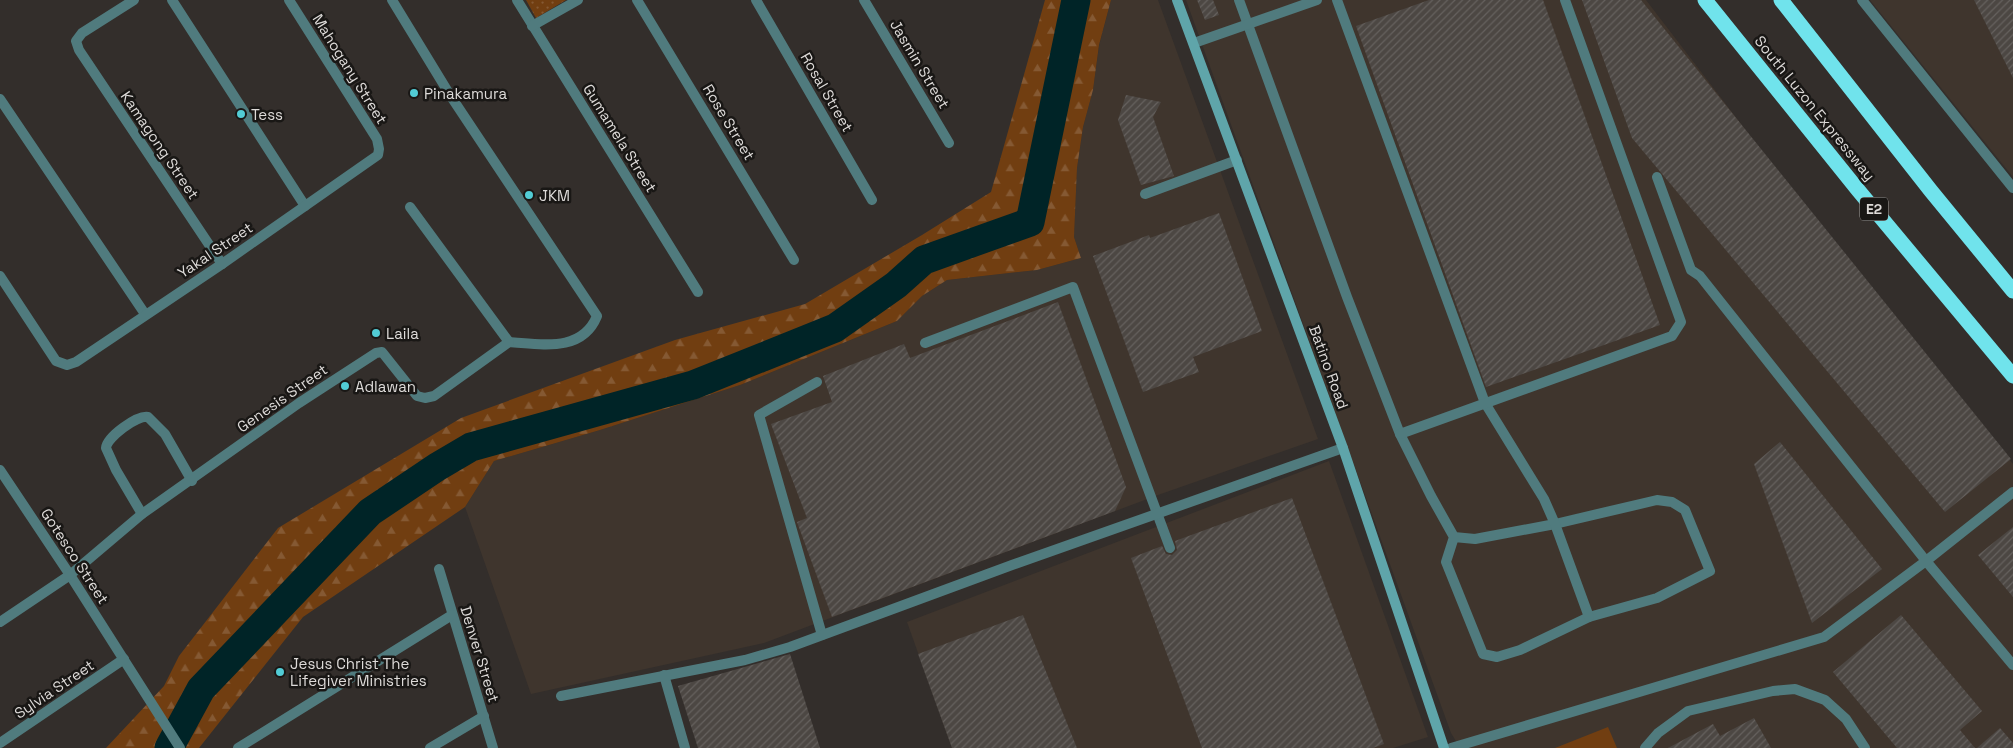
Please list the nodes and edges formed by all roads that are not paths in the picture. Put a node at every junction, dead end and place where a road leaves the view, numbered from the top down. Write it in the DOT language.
graph roads {
  1 [pos="134,0"];
  2 [pos="172,0"];
  3 [pos="289,0"];
  4 [pos="392,0"];
  5 [pos="516,0"];
  6 [pos="578,0"];
  7 [pos="637,0"];
  8 [pos="756,0"];
  9 [pos="864,0"];
  10 [pos="1177,0"];
  11 [pos="1238,0"];
  12 [pos="1318,0"];
  13 [pos="1337,0"];
  14 [pos="1565,0"];
  15 [pos="1705,0"];
  16 [pos="1781,0"];
  17 [pos="1862,0"];
  18 [pos="1248,25"];
  19 [pos="532,26"];
  20 [pos="1194,43"];
  21 [pos="0,99"];
  22 [pos="949,143"];
  23 [pos="378,155"];
  24 [pos="1237,160"];
  25 [pos="1657,177"];
  26 [pos="2013,188"];
  27 [pos="1145,194"];
  28 [pos="872,200"];
  29 [pos="306,206"];
  30 [pos="410,207"];
  31 [pos="794,260"];
  32 [pos="222,264"];
  33 [pos="0,276"];
  34 [pos="2013,291"];
  35 [pos="698,292"];
  36 [pos="145,314"];
  37 [pos="509,342"];
  38 [pos="925,342"];
  39 [pos="2013,376"];
  40 [pos="817,382"];
  41 [pos="1485,403"];
  42 [pos="1400,434"];
  43 [pos="1343,448"];
  44 [pos="0,470"];
  45 [pos="192,481"];
  46 [pos="2013,492"];
  47 [pos="1158,513"];
  48 [pos="142,514"];
  49 [pos="1555,524"];
  50 [pos="1454,537"];
  51 [pos="1170,548"];
  52 [pos="1926,561"];
  53 [pos="439,569"];
  54 [pos="70,575"];
  55 [pos="452,615"];
  56 [pos="1589,617"];
  57 [pos="0,622"];
  58 [pos="822,636"];
  59 [pos="124,659"];
  60 [pos="2013,665"];
  61 [pos="664,676"];
  62 [pos="560,696"];
  63 [pos="484,716"];
  64 [pos="0,743"];
  65 [pos="180,748"];
  66 [pos="238,748"];
  67 [pos="430,748"];
  68 [pos="493,748"];
  69 [pos="685,748"];
  70 [pos="1444,748"];
  71 [pos="1451,748"];
  72 [pos="1645,748"];
  73 [pos="1865,748"];
  1 -- 32 [label="street, Kamagong Street"];
  2 -- 29 [label="street"];
  3 -- 23 [label="street, Mahogany Street"];
  4 -- 37 [label="street"];
  5 -- 19 [label="street, Gumamela Street"];
  6 -- 19 [label="street"];
  7 -- 31 [label="street, Rose Street"];
  8 -- 28 [label="street, Rosal Street"];
  9 -- 22 [label="street, Jasmin Street"];
  10 -- 20 [label="main road, Batino Road"];
  11 -- 18 [label="street"];
  12 -- 18 [label="street"];
  13 -- 41 [label="street"];
  14 -- 41 [label="street"];
  15 -- 39 [label="highway, South Luzon Expressway / E2"];
  16 -- 34 [label="highway"];
  17 -- 26 [label="street"];
  18 -- 20 [label="street"];
  18 -- 42 [label="street"];
  19 -- 35 [label="street, Gumamela Street"];
  20 -- 24 [label="main road, Batino Road"];
  21 -- 36 [label="street"];
  23 -- 29 [label="street, Yakal Street"];
  24 -- 27 [label="street"];
  24 -- 43 [label="main road, Batino Road"];
  25 -- 52 [label="street"];
  29 -- 32 [label="street, Yakal Street"];
  30 -- 37 [label="street"];
  32 -- 36 [label="street, Yakal Street"];
  33 -- 36 [label="street, Yakal Street"];
  37 -- 45 [label="street, Genesis Street"];
  38 -- 47 [label="street"];
  40 -- 58 [label="street"];
  41 -- 42 [label="street"];
  41 -- 49 [label="street"];
  42 -- 50 [label="street"];
  43 -- 47 [label="street"];
  43 -- 70 [label="main road, Batino Road"];
  44 -- 54 [label="street, Gotesco Street"];
  45 -- 48 [label="street, Genesis Street"];
  45 -- 48 [label="street"];
  46 -- 52 [label="street"];
  47 -- 51 [label="street"];
  47 -- 58 [label="street"];
  48 -- 54 [label="street, Genesis Street"];
  49 -- 50 [label="street"];
  49 -- 56 [label="street"];
  49 -- 56 [label="street"];
  50 -- 56 [label="street"];
  52 -- 60 [label="street"];
  52 -- 71 [label="street"];
  53 -- 55 [label="street, Denver Street"];
  54 -- 57 [label="street, Genesis Street"];
  54 -- 59 [label="street, Gotesco Street"];
  55 -- 63 [label="street, Denver Street"];
  55 -- 66 [label="street"];
  58 -- 61 [label="street"];
  59 -- 64 [label="street, Sylvia Street"];
  59 -- 65 [label="street, Gotesco Street"];
  61 -- 62 [label="street"];
  61 -- 69 [label="street"];
  63 -- 67 [label="street"];
  63 -- 68 [label="street, Denver Street"];
  72 -- 73 [label="street"];
}
